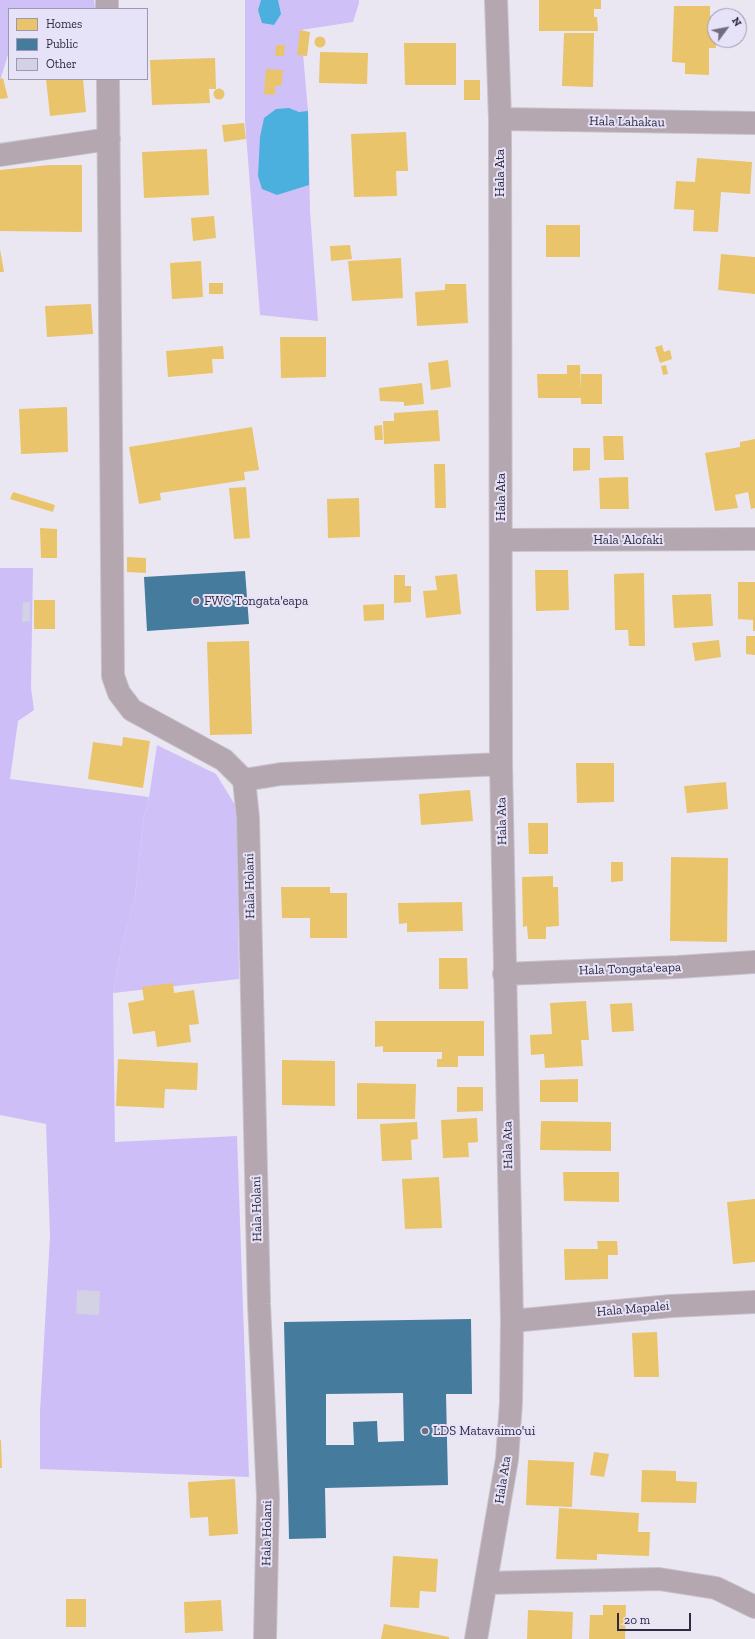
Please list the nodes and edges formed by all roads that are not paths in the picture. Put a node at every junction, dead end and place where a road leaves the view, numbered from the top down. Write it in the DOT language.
graph roads {
  1 [pos="496,0"];
  2 [pos="108,80"];
  3 [pos="500,119"];
  4 [pos="755,124"];
  5 [pos="109,140"];
  6 [pos="0,155"];
  7 [pos="755,539"];
  8 [pos="501,540"];
  9 [pos="501,764"];
  10 [pos="244,780"];
  11 [pos="755,962"];
  12 [pos="504,974"];
  13 [pos="755,1302"];
  14 [pos="512,1321"];
  15 [pos="486,1583"];
  16 [pos="755,1607"];
  17 [pos="265,1639"];
  18 [pos="476,1639"];
  1 -- 3 [label="street, Hala Ata"];
  2 -- 5 [label="street"];
  3 -- 4 [label="street, Hala Lahakau"];
  3 -- 8 [label="street, Hala Ata"];
  5 -- 6 [label="street"];
  5 -- 10 [label="street"];
  7 -- 8 [label="street, Hala 'Alofaki"];
  8 -- 9 [label="street, Hala Ata"];
  9 -- 10 [label="street"];
  9 -- 12 [label="street, Hala Ata"];
  10 -- 17 [label="street, Hala Holani"];
  11 -- 12 [label="street, Hala Tongata'eapa"];
  12 -- 14 [label="street, Hala Ata"];
  13 -- 14 [label="street, Hala Mapalei"];
  14 -- 15 [label="street, Hala Ata"];
  15 -- 16 [label="street"];
  15 -- 18 [label="street, Hala Ata"];
}
